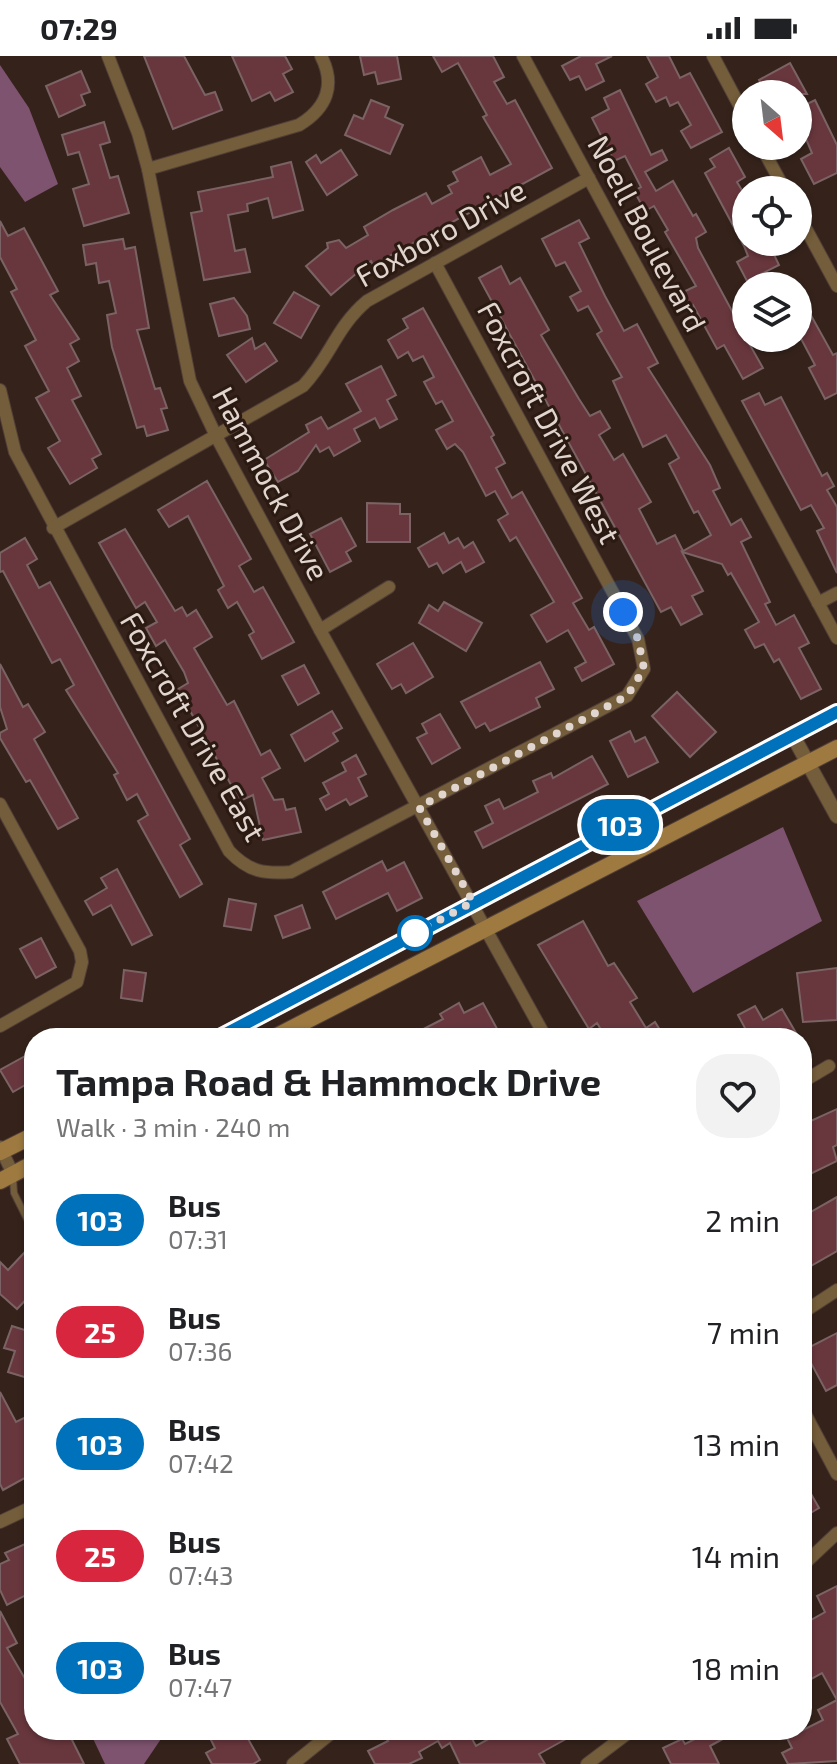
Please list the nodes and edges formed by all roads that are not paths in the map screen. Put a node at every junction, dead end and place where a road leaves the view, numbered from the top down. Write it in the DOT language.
graph roads {
  1 [pos="108,56"];
  2 [pos="321,56"];
  3 [pos="523,56"];
  4 [pos="713,56"];
  5 [pos="732,92"];
  6 [pos="148,169"];
  7 [pos="589,178"];
  8 [pos="812,240"];
  9 [pos="435,263"];
  10 [pos="837,286"];
  11 [pos="0,390"];
  12 [pos="217,438"];
  13 [pos="53,528"];
  14 [pos="389,587"];
  15 [pos="837,593"];
  16 [pos="818,603"];
  17 [pos="320,630"];
  18 [pos="837,638"];
  19 [pos="837,712"];
  20 [pos="793,736"];
  21 [pos="837,748"];
  22 [pos="808,763"];
  23 [pos="0,804"];
  24 [pos="419,807"];
  25 [pos="837,816"];
  26 [pos="473,902"];
  27 [pos="487,926"];
  28 [pos="0,1026"];
  29 [pos="237,1028"];
  30 [pos="292,1028"];
  31 [pos="541,1028"];
  32 [pos="829,1066"];
  33 [pos="812,1076"];
  34 [pos="24,1140"];
  35 [pos="1,1150"];
  36 [pos="7,1177"];
  37 [pos="24,1213"];
  38 [pos="837,1290"];
  39 [pos="812,1306"];
  40 [pos="812,1427"];
  41 [pos="837,1474"];
  42 [pos="24,1511"];
  43 [pos="0,1522"];
  44 [pos="837,1533"];
  45 [pos="812,1557"];
  46 [pos="323,1740"];
  47 [pos="619,1740"];
  48 [pos="293,1764"];
  49 [pos="587,1764"];
  1 -- 6 [label="street, Hammock Drive"];
  2 -- 6 [label="street"];
  3 -- 7 [label="street, Noell Boulevard"];
  4 -- 5 [label="street"];
  6 -- 12 [label="street, Hammock Drive"];
  7 -- 9 [label="street, Foxboro Drive"];
  7 -- 16 [label="street, Noell Boulevard"];
  8 -- 10 [label="street"];
  9 -- 12 [label="street, Foxboro Drive"];
  9 -- 24 [label="street, Foxcroft Drive West"];
  11 -- 13 [label="street, Foxcroft Drive East"];
  12 -- 13 [label="street, Foxboro Drive"];
  12 -- 17 [label="street, Hammock Drive"];
  13 -- 24 [label="street, Foxcroft Drive East"];
  14 -- 17 [label="street"];
  15 -- 16 [label="street"];
  16 -- 18 [label="street, Noell Boulevard"];
  17 -- 24 [label="street, Hammock Drive"];
  19 -- 20 [label="main road"];
  20 -- 22 [label="street"];
  20 -- 26 [label="main road"];
  21 -- 22 [label="main road"];
  22 -- 25 [label="street"];
  22 -- 27 [label="main road"];
  23 -- 28 [label="street"];
  24 -- 26 [label="street, Hammock Drive"];
  26 -- 27 [label="street, Hammock Drive"];
  26 -- 29 [label="main road"];
  27 -- 30 [label="main road"];
  27 -- 31 [label="street, Hammock Drive"];
  32 -- 33 [label="street"];
  34 -- 35 [label="main road"];
  35 -- 36 [label="street"];
  36 -- 37 [label="lane"];
  38 -- 39 [label="street"];
  40 -- 41 [label="street"];
  42 -- 43 [label="street"];
  44 -- 45 [label="street"];
  46 -- 48 [label="street"];
  47 -- 49 [label="street"];
}
